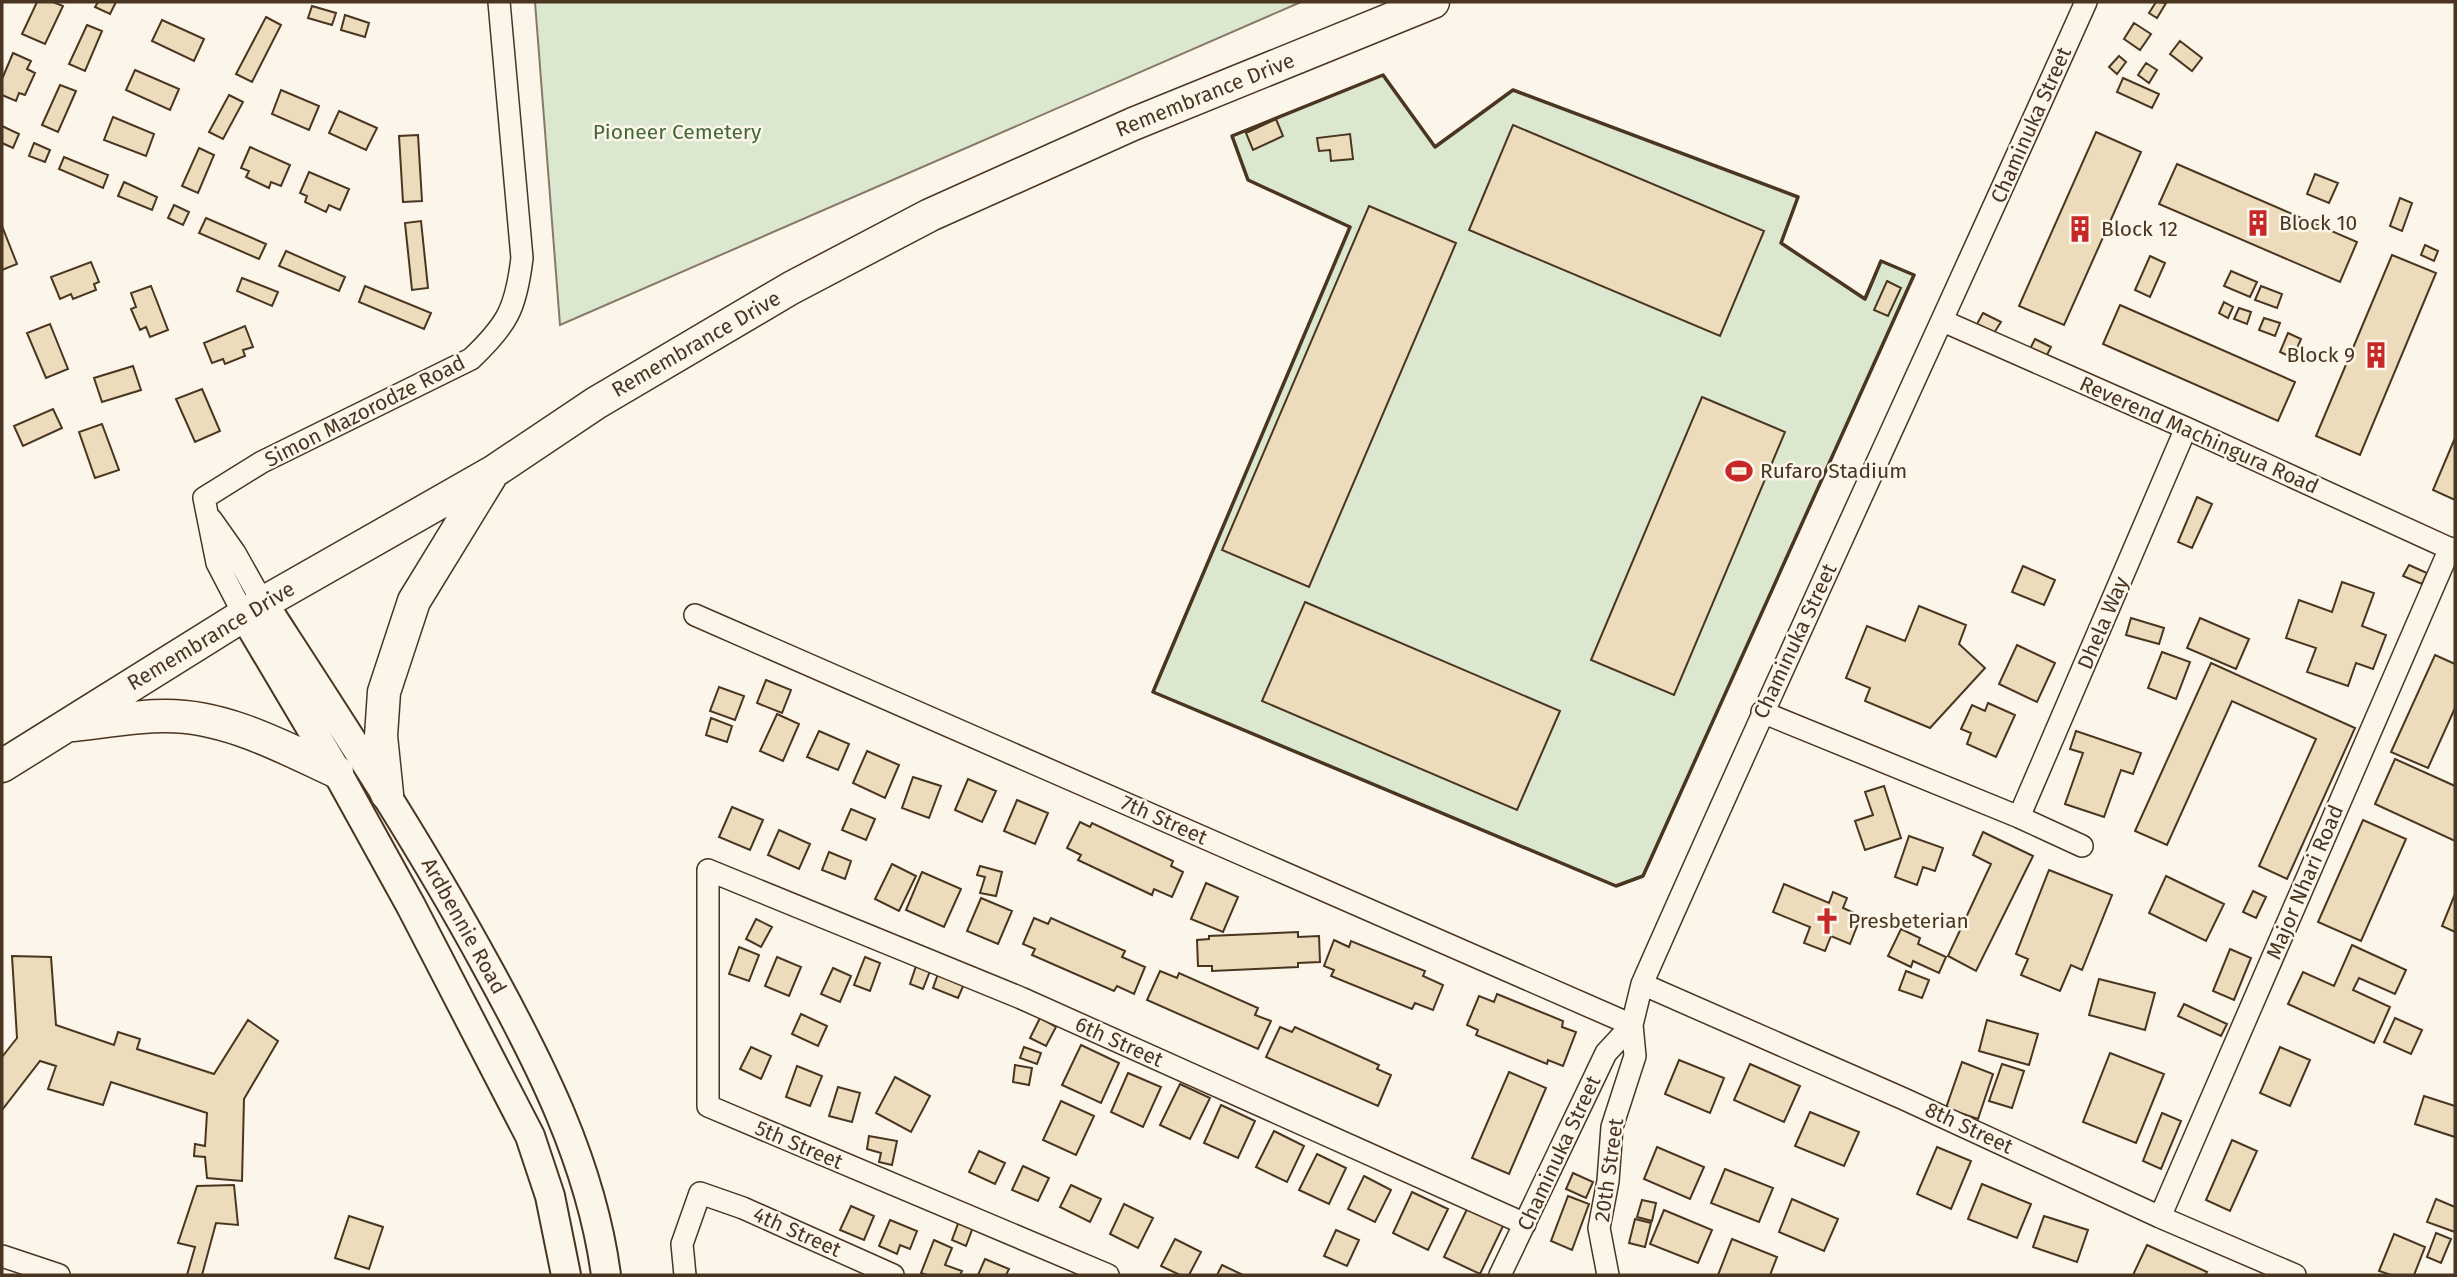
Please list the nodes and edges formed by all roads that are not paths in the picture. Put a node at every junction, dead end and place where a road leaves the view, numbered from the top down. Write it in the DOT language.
graph roads {
  1 [pos="499,2"];
  2 [pos="1433,2"];
  3 [pos="2086,2"];
  4 [pos="1943,321"];
  5 [pos="2186,428"];
  6 [pos="493,472"];
  7 [pos="2453,550"];
  8 [pos="254,609"];
  9 [pos="695,615"];
  10 [pos="1762,712"];
  11 [pos="66,725"];
  12 [pos="2,766"];
  13 [pos="337,772"];
  14 [pos="387,794"];
  15 [pos="2019,817"];
  16 [pos="2082,846"];
  17 [pos="708,870"];
  18 [pos="1642,984"];
  19 [pos="1632,1025"];
  20 [pos="2161,1217"];
  21 [pos="1525,1224"];
  22 [pos="2,1256"];
  23 [pos="59,1275"];
  24 [pos="566,1275"];
  25 [pos="606,1275"];
  26 [pos="685,1275"];
  27 [pos="893,1275"];
  28 [pos="1108,1275"];
  29 [pos="1500,1275"];
  30 [pos="1608,1275"];
  31 [pos="2295,1275"];
  1 -- 8 [label="street, Simon Mazorodze Road"];
  2 -- 6 [label="main road, Remembrance Drive"];
  3 -- 4 [label="street, Chaminuka Street"];
  4 -- 5 [label="street, Reverend Machingura Road"];
  4 -- 10 [label="street, Chaminuka Street"];
  5 -- 7 [label="street, Reverend Machingura Road"];
  5 -- 15 [label="street, Dhela Way"];
  6 -- 8 [label="main road, Remembrance Drive"];
  6 -- 14 [label="main road"];
  7 -- 20 [label="street, Major Nhari Road"];
  8 -- 11 [label="main road, Remembrance Drive"];
  8 -- 13 [label="main road, Ardbennie Road"];
  8 -- 14 [label="main road, Ardbennie Road"];
  9 -- 19 [label="street, 7th Street"];
  10 -- 15 [label="street"];
  10 -- 18 [label="street, Chaminuka Street"];
  11 -- 12 [label="main road, Remembrance Drive"];
  11 -- 13 [label="main road"];
  13 -- 24 [label="main road, Ardbennie Road"];
  14 -- 25 [label="main road, Ardbennie Road"];
  15 -- 16 [label="street"];
  17 -- 21 [label="street, 6th Street"];
  17 -- 28 [label="street, 5th Street"];
  18 -- 19 [label="street, Chaminuka Street"];
  18 -- 20 [label="street, 8th Street"];
  19 -- 21 [label="street, Chaminuka Street"];
  19 -- 30 [label="street, 20th Street"];
  20 -- 31 [label="street, 8th Street"];
  21 -- 29 [label="street, Chaminuka Street"];
  22 -- 23 [label="street"];
  26 -- 27 [label="street, 4th Street"];
}
